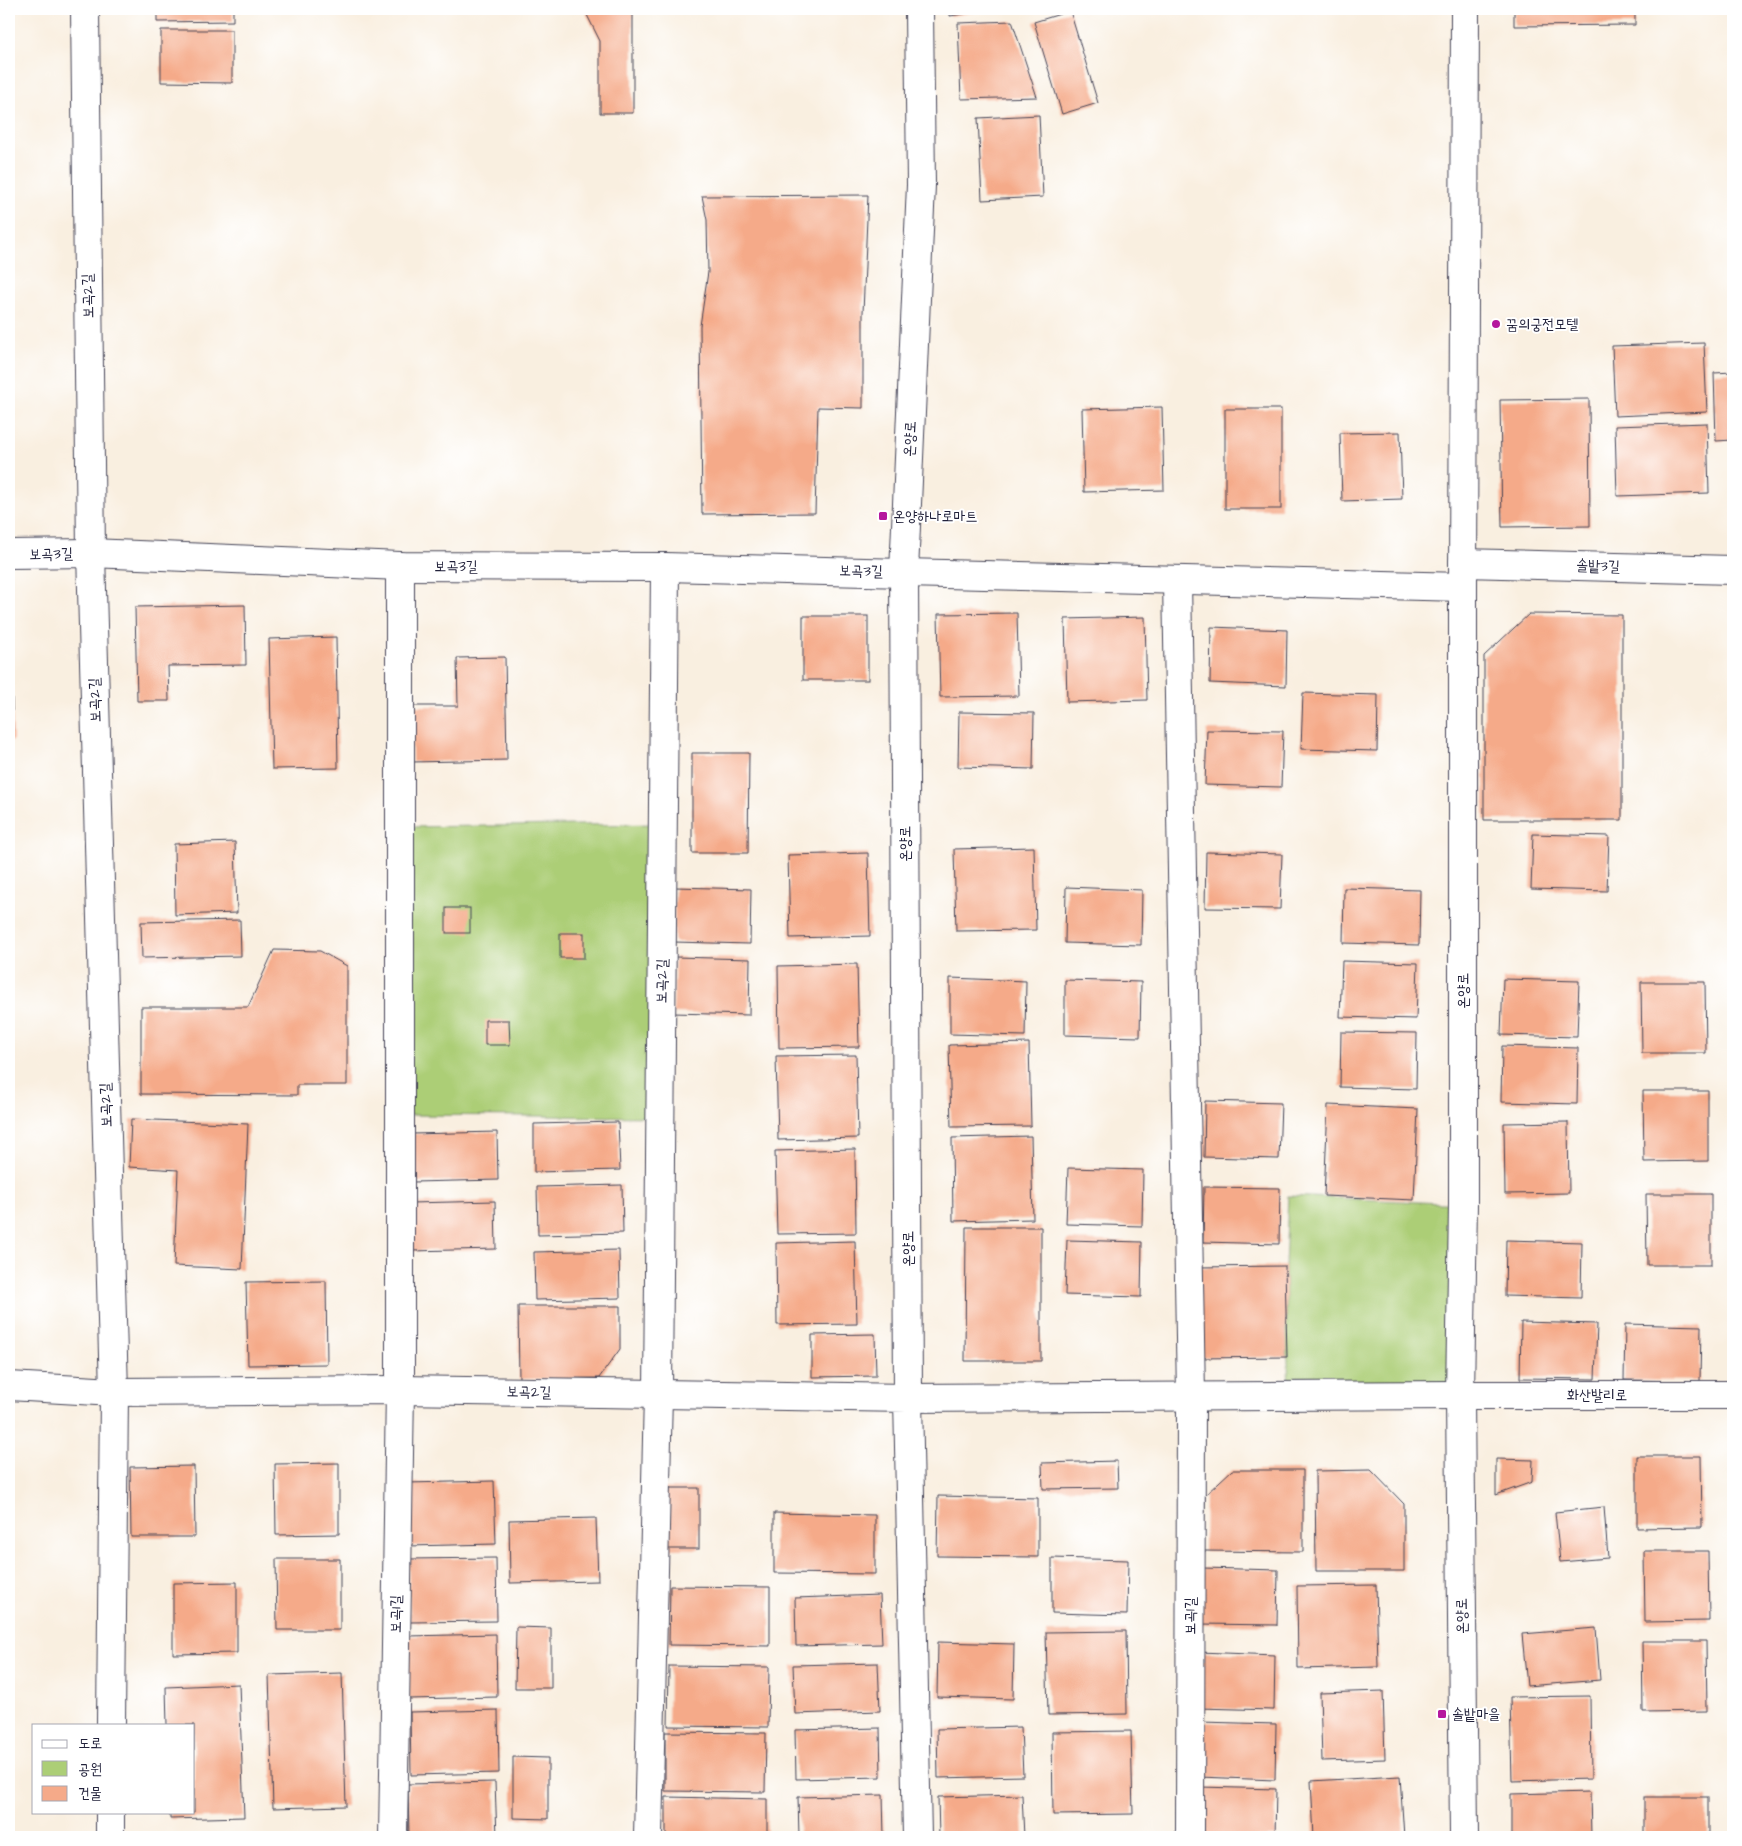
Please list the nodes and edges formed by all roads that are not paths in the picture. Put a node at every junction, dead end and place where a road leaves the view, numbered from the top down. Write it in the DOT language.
graph roads {
  1 [pos="85,9"];
  2 [pos="919,9"];
  3 [pos="1465,9"];
  4 [pos="91,553"];
  5 [pos="9,554"];
  6 [pos="400,566"];
  7 [pos="665,567"];
  8 [pos="1733,570"];
  9 [pos="904,572"];
  10 [pos="1463,575"];
  11 [pos="1177,580"];
  12 [pos="9,1386"];
  13 [pos="400,1390"];
  14 [pos="114,1392"];
  15 [pos="658,1394"];
  16 [pos="1460,1395"];
  17 [pos="1733,1395"];
  18 [pos="1191,1396"];
  19 [pos="908,1398"];
  20 [pos="111,1724"];
  21 [pos="110,1814"];
  22 [pos="110,1837"];
  23 [pos="393,1837"];
  24 [pos="648,1837"];
  25 [pos="917,1837"];
  26 [pos="1190,1837"];
  27 [pos="1464,1837"];
  1 -- 4 [label="street, 보곡2길"];
  2 -- 9 [label="street, 온양로"];
  3 -- 10 [label="street, 온양로"];
  4 -- 5 [label="street, 보곡3길"];
  4 -- 6 [label="street, 보곡3길"];
  4 -- 14 [label="street, 보곡2길"];
  6 -- 7 [label="street, 보곡3길"];
  6 -- 13 [label="street"];
  7 -- 9 [label="street, 보곡3길"];
  7 -- 15 [label="street, 보곡2길"];
  8 -- 10 [label="street, 솔밭3길"];
  9 -- 11 [label="street, 보곡3길"];
  9 -- 19 [label="street, 온양로"];
  10 -- 11 [label="street, 솔밭3길"];
  10 -- 16 [label="street, 온양로"];
  11 -- 18 [label="street"];
  12 -- 14 [label="street, 보곡2길"];
  13 -- 14 [label="street, 보곡2길"];
  13 -- 15 [label="street, 보곡2길"];
  13 -- 23 [label="street, 보곡1길"];
  14 -- 20 [label="street"];
  15 -- 19 [label="street, 보곡2길"];
  15 -- 24 [label="street"];
  16 -- 17 [label="street, 화산발리로"];
  16 -- 18 [label="street"];
  16 -- 27 [label="street, 온양로"];
  18 -- 19 [label="street"];
  18 -- 26 [label="street, 보곡1길"];
  19 -- 25 [label="street"];
  21 -- 22 [label="street"];
}
